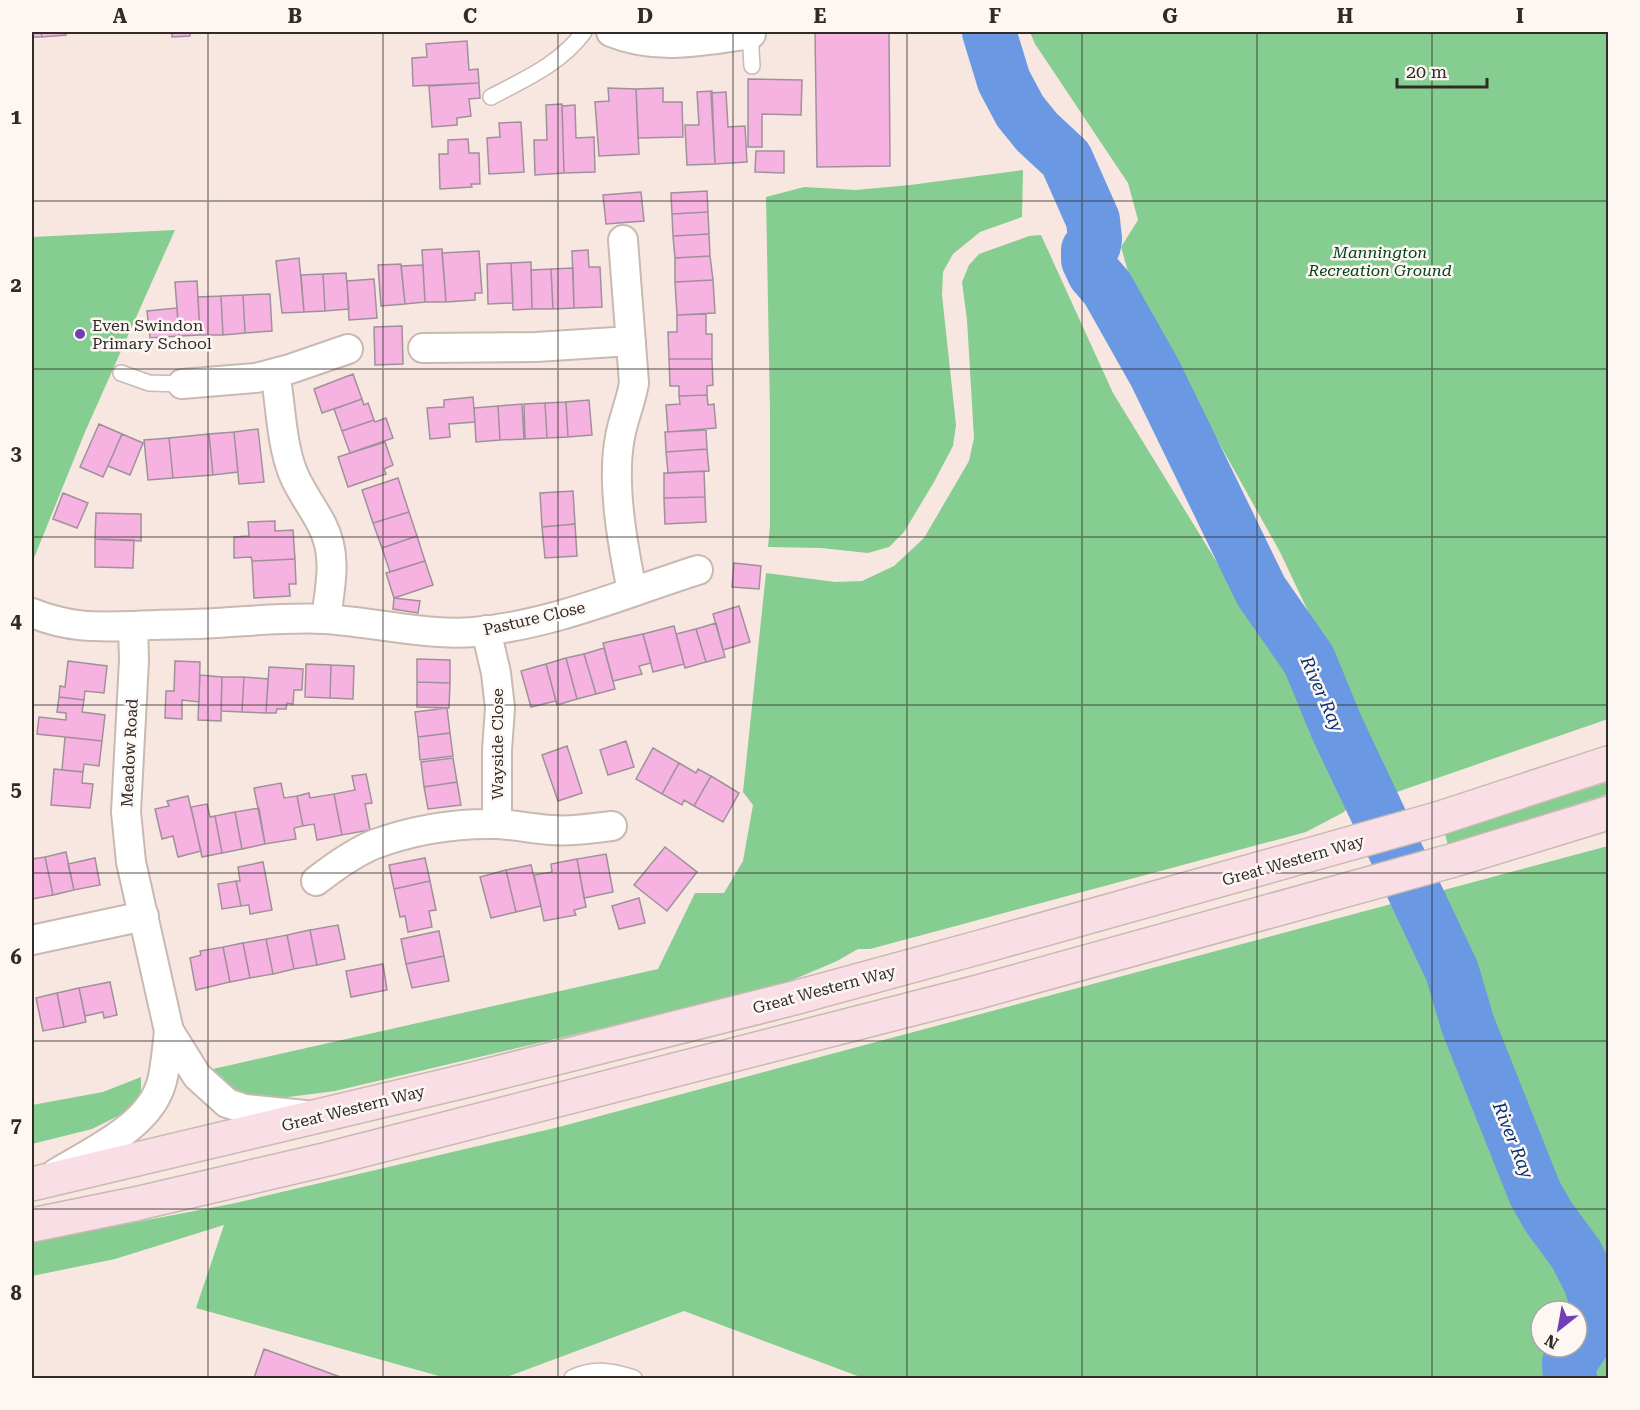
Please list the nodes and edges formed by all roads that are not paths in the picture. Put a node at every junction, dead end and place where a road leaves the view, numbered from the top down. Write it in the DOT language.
graph roads {
  1 [pos="584,32"];
  2 [pos="611,32"];
  3 [pos="750,33"];
  4 [pos="752,66"];
  5 [pos="491,97"];
  6 [pos="623,240"];
  7 [pos="631,341"];
  8 [pos="423,348"];
  9 [pos="348,349"];
  10 [pos="121,373"];
  11 [pos="275,373"];
  12 [pos="182,384"];
  13 [pos="698,570"];
  14 [pos="632,591"];
  15 [pos="32,613"];
  16 [pos="326,619"];
  17 [pos="133,626"];
  18 [pos="486,630"];
  19 [pos="1608,763"];
  20 [pos="1608,813"];
  21 [pos="497,824"];
  22 [pos="612,826"];
  23 [pos="316,880"];
  24 [pos="144,916"];
  25 [pos="32,940"];
  26 [pos="169,1031"];
  27 [pos="317,1116"];
  28 [pos="36,1183"];
  29 [pos="32,1225"];
  30 [pos="572,1378"];
  31 [pos="634,1378"];
  1 -- 5 [label="lane"];
  2 -- 3 [label="street"];
  3 -- 4 [label="lane"];
  6 -- 7 [label="street"];
  7 -- 8 [label="street"];
  7 -- 14 [label="street"];
  9 -- 11 [label="street"];
  10 -- 12 [label="lane"];
  11 -- 12 [label="street"];
  11 -- 16 [label="street"];
  13 -- 14 [label="street, Pasture Close"];
  14 -- 18 [label="street, Pasture Close"];
  15 -- 17 [label="street, Pasture Close"];
  16 -- 17 [label="street, Pasture Close"];
  16 -- 18 [label="street, Pasture Close"];
  17 -- 24 [label="street, Meadow Road"];
  18 -- 21 [label="street, Wayside Close"];
  19 -- 27 [label="main road, Great Western Way"];
  20 -- 29 [label="main road"];
  21 -- 22 [label="street, Wayside Close"];
  21 -- 23 [label="street, Wayside Close"];
  24 -- 25 [label="street"];
  24 -- 26 [label="street, Meadow Road"];
  26 -- 27 [label="street, Meadow Road"];
  26 -- 28 [label="street, Meadow Road"];
  27 -- 28 [label="main road, Great Western Way"];
  30 -- 31 [label="lane"];
}
